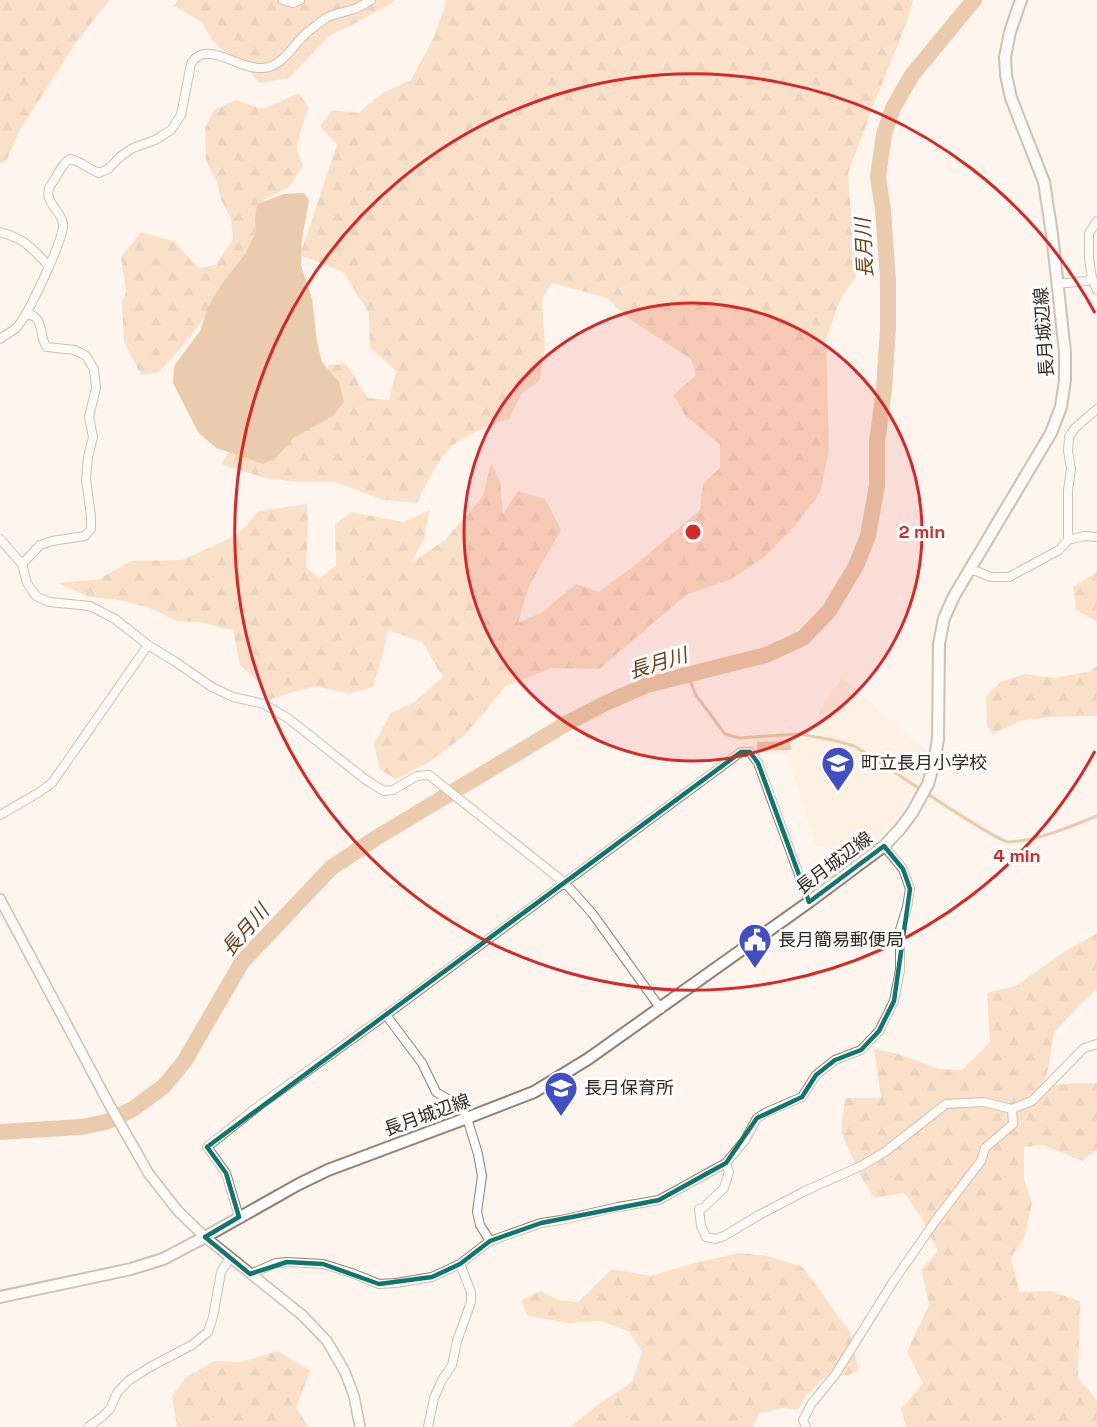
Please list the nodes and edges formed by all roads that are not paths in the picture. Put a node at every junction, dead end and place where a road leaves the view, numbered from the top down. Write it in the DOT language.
graph roads {
  1 [pos="283,0"];
  2 [pos="300,0"];
  3 [pos="371,0"];
  4 [pos="1021,0"];
  5 [pos="1097,221"];
  6 [pos="0,232"];
  7 [pos="49,266"];
  8 [pos="1092,278"];
  9 [pos="1057,284"];
  10 [pos="1097,290"];
  11 [pos="26,313"];
  12 [pos="0,339"];
  13 [pos="1097,409"];
  14 [pos="1097,537"];
  15 [pos="0,539"];
  16 [pos="1068,540"];
  17 [pos="22,564"];
  18 [pos="971,569"];
  19 [pos="148,645"];
  20 [pos="0,815"];
  21 [pos="884,846"];
  22 [pos="565,884"];
  23 [pos="0,899"];
  24 [pos="809,902"];
  25 [pos="661,1009"];
  26 [pos="387,1015"];
  27 [pos="1097,1044"];
  28 [pos="1012,1109"];
  29 [pos="467,1118"];
  30 [pos="726,1163"];
  31 [pos="239,1217"];
  32 [pos="205,1237"];
  33 [pos="490,1241"];
  34 [pos="230,1258"];
  35 [pos="460,1264"];
  36 [pos="250,1274"];
  37 [pos="0,1298"];
  38 [pos="88,1427"];
  39 [pos="360,1427"];
  40 [pos="428,1427"];
  41 [pos="806,1427"];
  1 -- 2 [label="street"];
  3 -- 7 [label="street"];
  4 -- 9 [label="main road, 長月城辺線"];
  5 -- 8 [label="street"];
  6 -- 7 [label="street"];
  7 -- 11 [label="street"];
  8 -- 9 [label="street"];
  8 -- 10 [label="street"];
  9 -- 18 [label="main road, 長月城辺線"];
  11 -- 12 [label="street"];
  11 -- 17 [label="street"];
  13 -- 16 [label="street"];
  14 -- 16 [label="street"];
  15 -- 17 [label="street"];
  16 -- 18 [label="street"];
  17 -- 19 [label="street"];
  18 -- 21 [label="main road, 長月城辺線"];
  19 -- 20 [label="street"];
  19 -- 22 [label="street"];
  21 -- 24 [label="main road, 長月城辺線"];
  21 -- 30 [label="street"];
  22 -- 24 [label="street"];
  22 -- 25 [label="street"];
  22 -- 26 [label="street"];
  23 -- 32 [label="street"];
  24 -- 25 [label="main road, 長月城辺線"];
  25 -- 29 [label="main road, 長月城辺線"];
  26 -- 29 [label="street"];
  26 -- 31 [label="street"];
  27 -- 28 [label="street"];
  28 -- 30 [label="street"];
  28 -- 41 [label="street"];
  29 -- 31 [label="main road, 長月城辺線"];
  29 -- 33 [label="street"];
  30 -- 33 [label="street"];
  31 -- 32 [label="main road, 長月城辺線"];
  32 -- 34 [label="street"];
  32 -- 37 [label="main road, 長月城辺線"];
  33 -- 35 [label="street"];
  34 -- 36 [label="street"];
  34 -- 38 [label="street"];
  35 -- 36 [label="street"];
  35 -- 40 [label="street"];
  36 -- 39 [label="street"];
}
